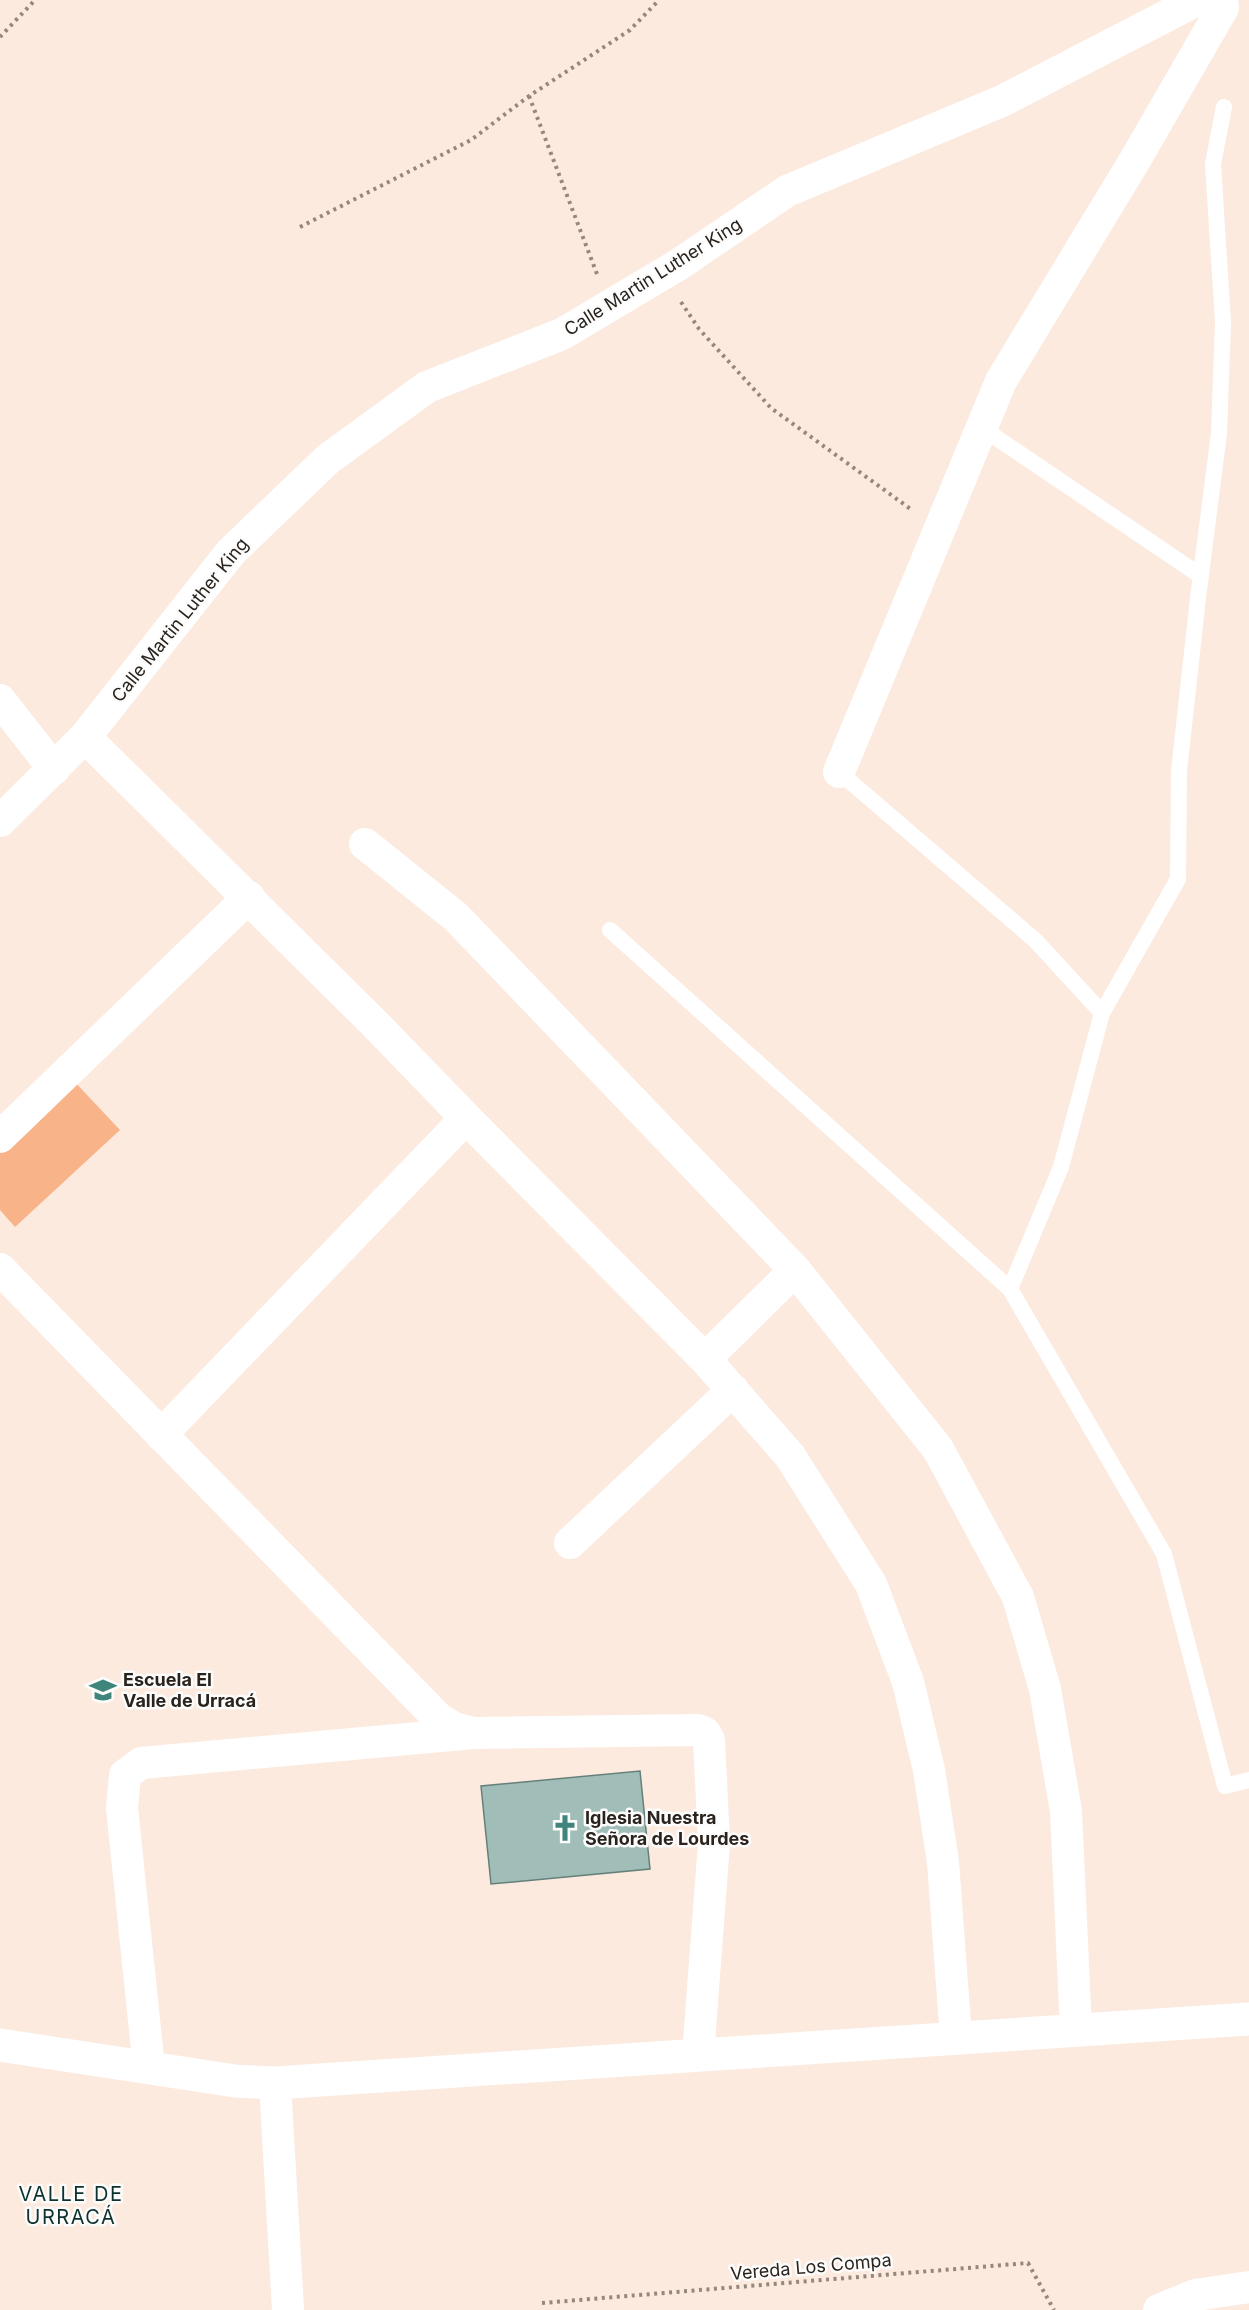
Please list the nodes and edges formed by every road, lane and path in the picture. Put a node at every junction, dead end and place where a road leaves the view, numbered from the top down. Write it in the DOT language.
graph roads {
  1 [pos="34,0"];
  2 [pos="659,0"];
  3 [pos="1197,0"];
  4 [pos="1222,0"];
  5 [pos="0,37"];
  6 [pos="529,96"];
  7 [pos="1224,107"];
  8 [pos="300,227"];
  9 [pos="609,306"];
  10 [pos="699,329"];
  11 [pos="982,428"];
  12 [pos="940,529"];
  13 [pos="1201,576"];
  14 [pos="0,700"];
  15 [pos="85,737"];
  16 [pos="54,769"];
  17 [pos="839,772"];
  18 [pos="0,821"];
  19 [pos="364,843"];
  20 [pos="249,897"];
  21 [pos="610,930"];
  22 [pos="1102,1013"];
  23 [pos="466,1118"];
  24 [pos="0,1137"];
  25 [pos="0,1269"];
  26 [pos="795,1270"];
  27 [pos="1010,1289"];
  28 [pos="705,1359"];
  29 [pos="733,1390"];
  30 [pos="161,1435"];
  31 [pos="570,1543"];
  32 [pos="474,1733"];
  33 [pos="1249,1780"];
  34 [pos="1249,2019"];
  35 [pos="1076,2030"];
  36 [pos="956,2038"];
  37 [pos="0,2045"];
  38 [pos="698,2055"];
  39 [pos="149,2068"];
  40 [pos="275,2083"];
  41 [pos="1249,2288"];
  42 [pos="542,2303"];
  43 [pos="288,2310"];
  44 [pos="1054,2310"];
  45 [pos="1159,2310"];
  1 -- 5 [label="path"];
  2 -- 6 [label="path"];
  3 -- 9 [label="street, Calle Martin Luther King"];
  4 -- 11 [label="street"];
  6 -- 8 [label="path"];
  6 -- 9 [label="path"];
  7 -- 13 [label="lane"];
  9 -- 15 [label="street, Calle Martin Luther King"];
  10 -- 12 [label="path"];
  11 -- 12 [label="street"];
  11 -- 13 [label="lane"];
  12 -- 17 [label="street"];
  13 -- 22 [label="lane"];
  14 -- 16 [label="street"];
  15 -- 16 [label="street, Calle Martin Luther King"];
  15 -- 20 [label="street"];
  16 -- 18 [label="street, Calle Martin Luther King"];
  17 -- 22 [label="lane"];
  19 -- 26 [label="street"];
  20 -- 23 [label="street"];
  20 -- 24 [label="street"];
  21 -- 27 [label="lane"];
  22 -- 27 [label="lane"];
  23 -- 28 [label="street"];
  23 -- 30 [label="street"];
  25 -- 30 [label="street"];
  26 -- 28 [label="street"];
  26 -- 35 [label="street"];
  27 -- 33 [label="lane"];
  28 -- 29 [label="street"];
  29 -- 31 [label="street"];
  29 -- 36 [label="street"];
  30 -- 32 [label="street"];
  32 -- 38 [label="street"];
  32 -- 39 [label="street"];
  34 -- 35 [label="street"];
  35 -- 36 [label="street"];
  36 -- 38 [label="street"];
  37 -- 39 [label="street"];
  38 -- 40 [label="street"];
  39 -- 40 [label="street"];
  40 -- 43 [label="street"];
  41 -- 45 [label="street"];
  42 -- 44 [label="path, Vereda Los Compa"];
}
